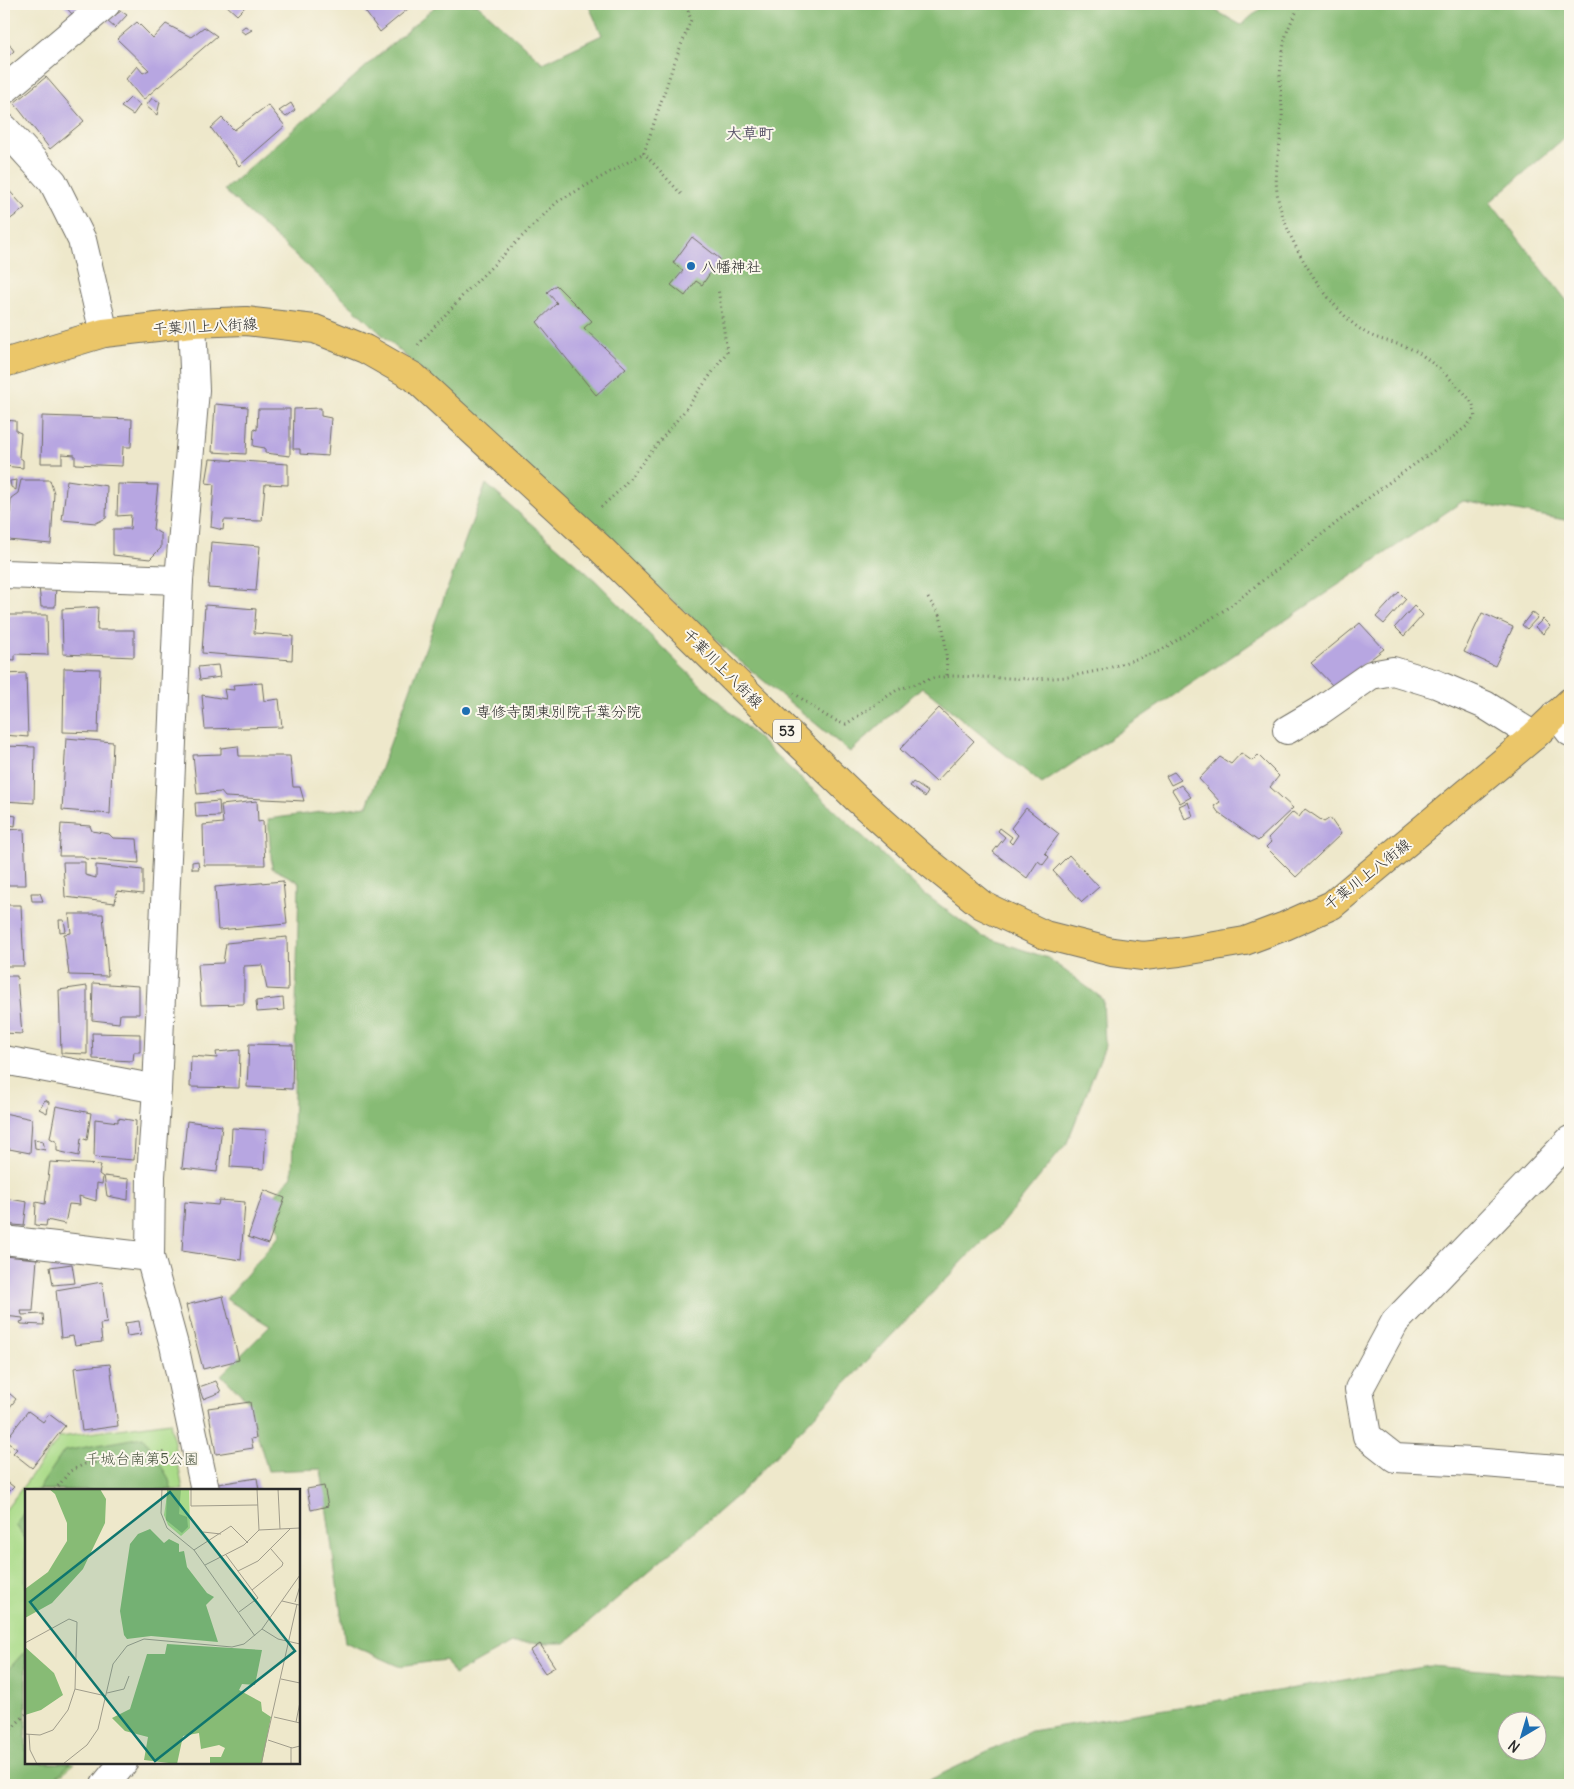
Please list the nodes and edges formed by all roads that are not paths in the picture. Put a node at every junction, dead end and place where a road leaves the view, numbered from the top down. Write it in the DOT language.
graph roads {
  1 [pos="106,4"];
  2 [pos="4,90"];
  3 [pos="4,128"];
  4 [pos="192,323"];
  5 [pos="104,333"];
  6 [pos="4,363"];
  7 [pos="4,574"];
  8 [pos="179,580"];
  9 [pos="1566,716"];
  10 [pos="1287,730"];
  11 [pos="1534,736"];
  12 [pos="4,1060"];
  13 [pos="157,1089"];
  14 [pos="1570,1140"];
  15 [pos="4,1240"];
  16 [pos="150,1257"];
  17 [pos="1570,1470"];
  18 [pos="205,1489"];
  19 [pos="122,1764"];
  20 [pos="105,1785"];
  1 -- 2 [label="street"];
  3 -- 5 [label="street"];
  4 -- 5 [label="main road, 千葉川上八街線 / 53"];
  4 -- 8 [label="street"];
  4 -- 11 [label="main road, 千葉川上八街線 / 53"];
  5 -- 6 [label="main road, 千葉川上八街線 / 53"];
  7 -- 8 [label="street"];
  8 -- 13 [label="street"];
  9 -- 11 [label="main road, 千葉川上八街線 / 53"];
  10 -- 11 [label="street"];
  12 -- 13 [label="street"];
  13 -- 16 [label="street"];
  14 -- 17 [label="street"];
  15 -- 16 [label="street"];
  16 -- 18 [label="street"];
  19 -- 20 [label="street"];
}
